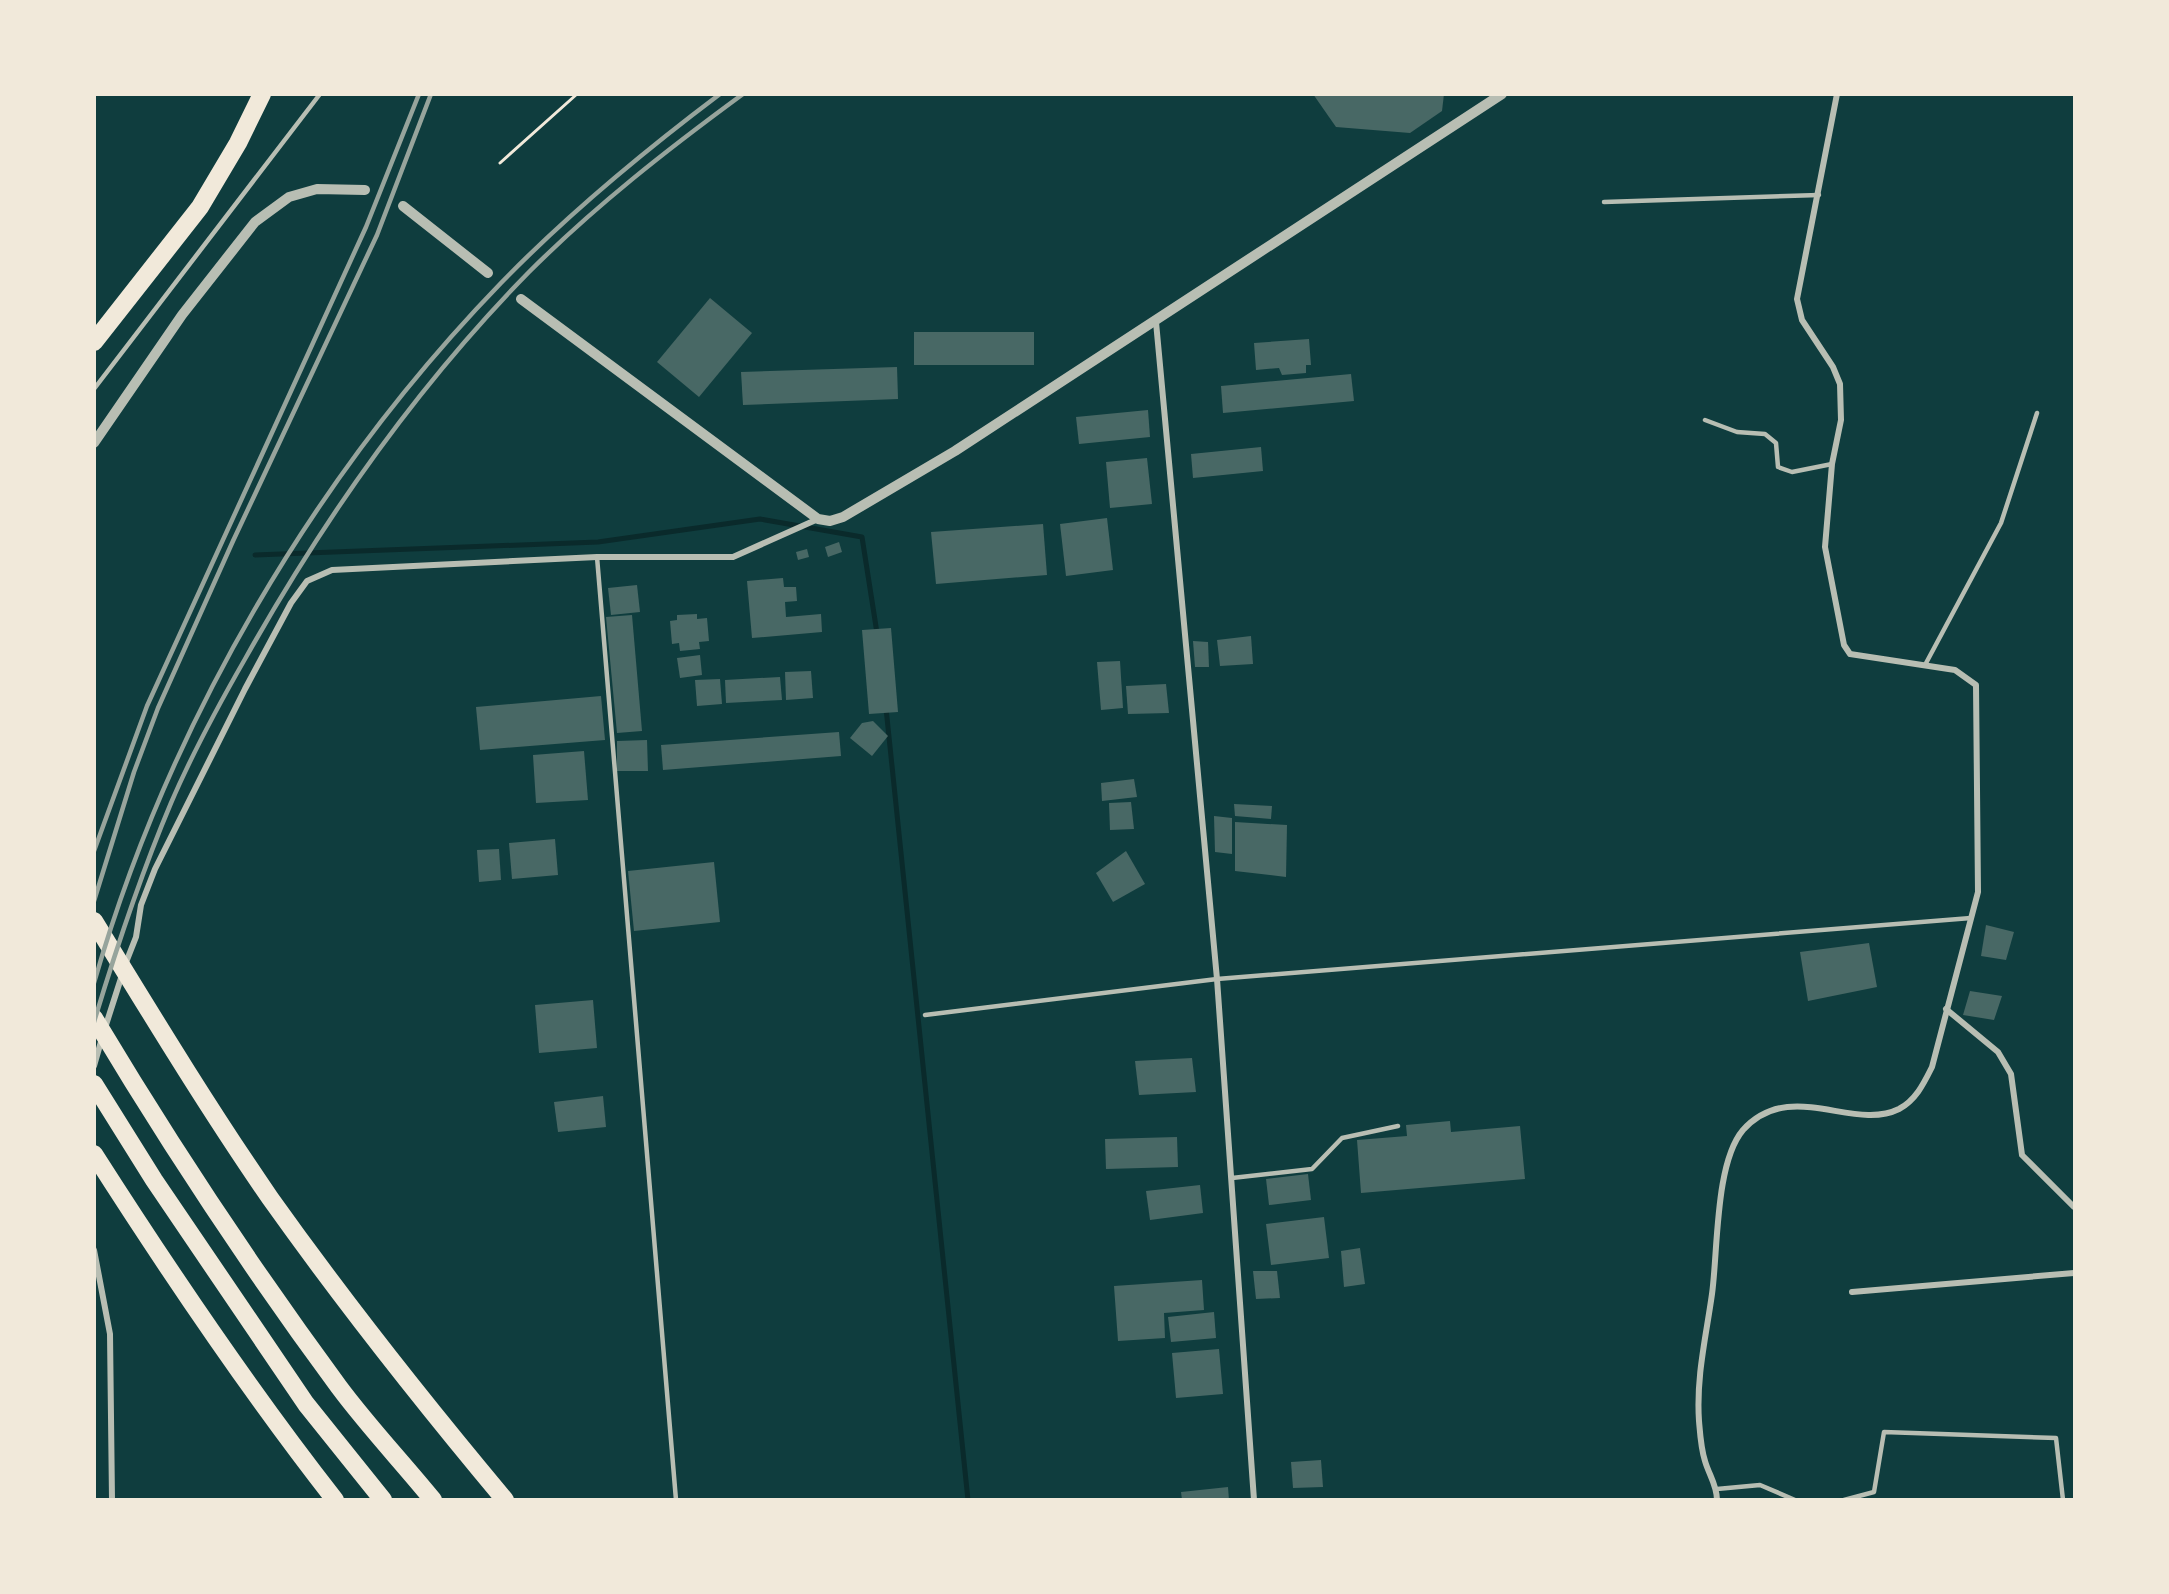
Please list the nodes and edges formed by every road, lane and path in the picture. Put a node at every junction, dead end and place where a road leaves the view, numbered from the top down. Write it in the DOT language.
graph roads {
  1 [pos="262,94"];
  2 [pos="320,94"];
  3 [pos="576,94"];
  4 [pos="1502,94"];
  5 [pos="1837,94"];
  6 [pos="500,163"];
  7 [pos="365,190"];
  8 [pos="1819,195"];
  9 [pos="1604,202"];
  10 [pos="403,206"];
  11 [pos="488,273"];
  12 [pos="521,299"];
  13 [pos="1156,321"];
  14 [pos="94,342"];
  15 [pos="94,389"];
  16 [pos="2037,413"];
  17 [pos="1705,420"];
  18 [pos="94,443"];
  19 [pos="1832,464"];
  20 [pos="818,519"];
  21 [pos="597,557"];
  22 [pos="1924,665"];
  23 [pos="1971,918"];
  24 [pos="94,921"];
  25 [pos="1217,979"];
  26 [pos="1946,1009"];
  27 [pos="925,1015"];
  28 [pos="94,1018"];
  29 [pos="94,1066"];
  30 [pos="94,1084"];
  31 [pos="1398,1126"];
  32 [pos="94,1154"];
  33 [pos="1233,1178"];
  34 [pos="2074,1207"];
  35 [pos="94,1250"];
  36 [pos="2074,1273"];
  37 [pos="1852,1293"];
  38 [pos="1717,1489"];
  39 [pos="112,1500"];
  40 [pos="335,1500"];
  41 [pos="383,1500"];
  42 [pos="433,1500"];
  43 [pos="505,1500"];
  44 [pos="676,1500"];
  45 [pos="1254,1500"];
  46 [pos="1717,1500"];
  47 [pos="1795,1500"];
  48 [pos="1844,1500"];
  49 [pos="2063,1500"];
  1 -- 14 [label="highway"];
  2 -- 15 [label="lane"];
  3 -- 6 [label="path"];
  4 -- 13 [label="street"];
  5 -- 8 [label="street"];
  7 -- 18 [label="street"];
  8 -- 9 [label="lane"];
  8 -- 19 [label="street"];
  10 -- 11 [label="street"];
  12 -- 20 [label="street"];
  13 -- 20 [label="street"];
  13 -- 25 [label="street"];
  16 -- 22 [label="lane"];
  17 -- 19 [label="lane"];
  19 -- 22 [label="street"];
  20 -- 21 [label="street"];
  21 -- 29 [label="street"];
  21 -- 44 [label="lane"];
  22 -- 23 [label="street"];
  23 -- 25 [label="lane"];
  23 -- 26 [label="street"];
  24 -- 43 [label="highway"];
  25 -- 27 [label="lane"];
  25 -- 33 [label="street"];
  26 -- 34 [label="street"];
  26 -- 38 [label="street"];
  28 -- 42 [label="highway"];
  30 -- 41 [label="highway"];
  31 -- 33 [label="lane"];
  32 -- 40 [label="highway"];
  33 -- 45 [label="street"];
  35 -- 39 [label="street"];
  36 -- 37 [label="street"];
  38 -- 46 [label="street"];
  38 -- 47 [label="lane"];
  48 -- 49 [label="lane"];
}
